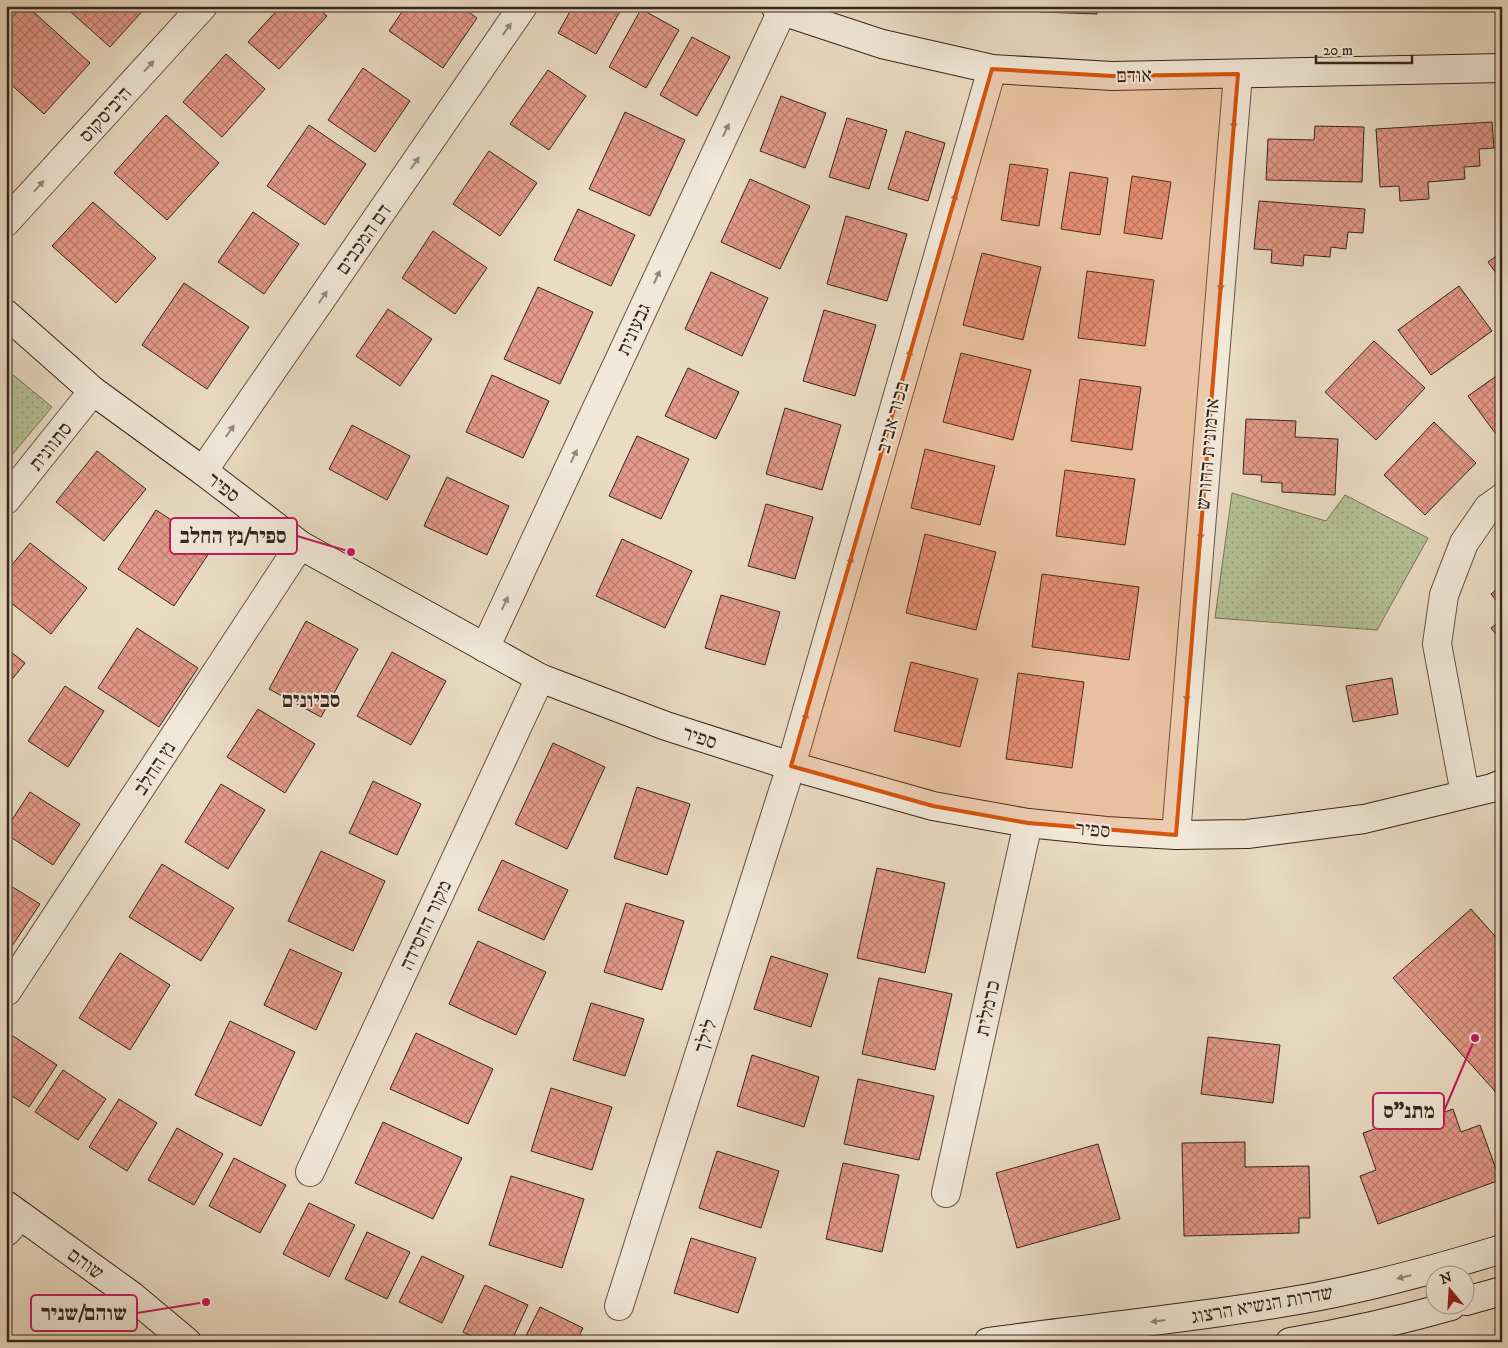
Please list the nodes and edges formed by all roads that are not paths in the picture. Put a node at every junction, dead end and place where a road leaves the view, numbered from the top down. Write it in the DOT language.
graph roads {
  1 [pos="203,6"];
  2 [pos="523,6"];
  3 [pos="778,8"];
  4 [pos="1502,68"];
  5 [pos="992,69"];
  6 [pos="1238,74"];
  7 [pos="6,222"];
  8 [pos="6,314"];
  9 [pos="93,392"];
  10 [pos="203,471"];
  11 [pos="1502,498"];
  12 [pos="6,500"];
  13 [pos="300,545"];
  14 [pos="485,648"];
  15 [pos="540,678"];
  16 [pos="791,766"];
  17 [pos="1502,784"];
  18 [pos="1465,794"];
  19 [pos="1028,823"];
  20 [pos="1176,835"];
  21 [pos="8,991"];
  22 [pos="310,1172"];
  23 [pos="946,1193"];
  24 [pos="11,1218"];
  25 [pos="1502,1249"];
  26 [pos="1502,1290"];
  27 [pos="1476,1298"];
  28 [pos="619,1306"];
  29 [pos="1426,1312"];
  30 [pos="188,1342"];
  31 [pos="988,1342"];
  32 [pos="1290,1342"];
  7 -- 1 [label="street, היביסקוס, one-way"];
  10 -- 2 [label="street, דם המכבים, one-way"];
  3 -- 5 [label="street, אודם"];
  14 -- 3 [label="street, גבעונית, one-way"];
  4 -- 6 [label="street, אודם"];
  5 -- 6 [label="street, אודם"];
  16 -- 5 [label="street, בכור אביב, one-way"];
  6 -- 20 [label="street, אדמונית החורש, one-way"];
  8 -- 9 [label="street, ספיר"];
  9 -- 10 [label="street, ספיר"];
  9 -- 12 [label="street, סתוונית"];
  10 -- 13 [label="street, ספיר"];
  11 -- 18 [label="street"];
  13 -- 14 [label="street, ספיר"];
  13 -- 21 [label="street, נץ החלב"];
  14 -- 15 [label="street, ספיר"];
  15 -- 16 [label="street, ספיר"];
  15 -- 22 [label="street, מקור החסידה"];
  16 -- 19 [label="street, ספיר"];
  16 -- 28 [label="street, לילך"];
  17 -- 18 [label="street, ספיר"];
  18 -- 20 [label="street, ספיר"];
  19 -- 20 [label="street, ספיר"];
  19 -- 23 [label="street, כרמלית"];
  24 -- 30 [label="street, שוהם"];
  25 -- 31 [label="street, שדרות הנשיא הרצוג, one-way"];
  26 -- 27 [label="street"];
  29 -- 32 [label="street, שדרות הנשיא הרצוג"];
}
